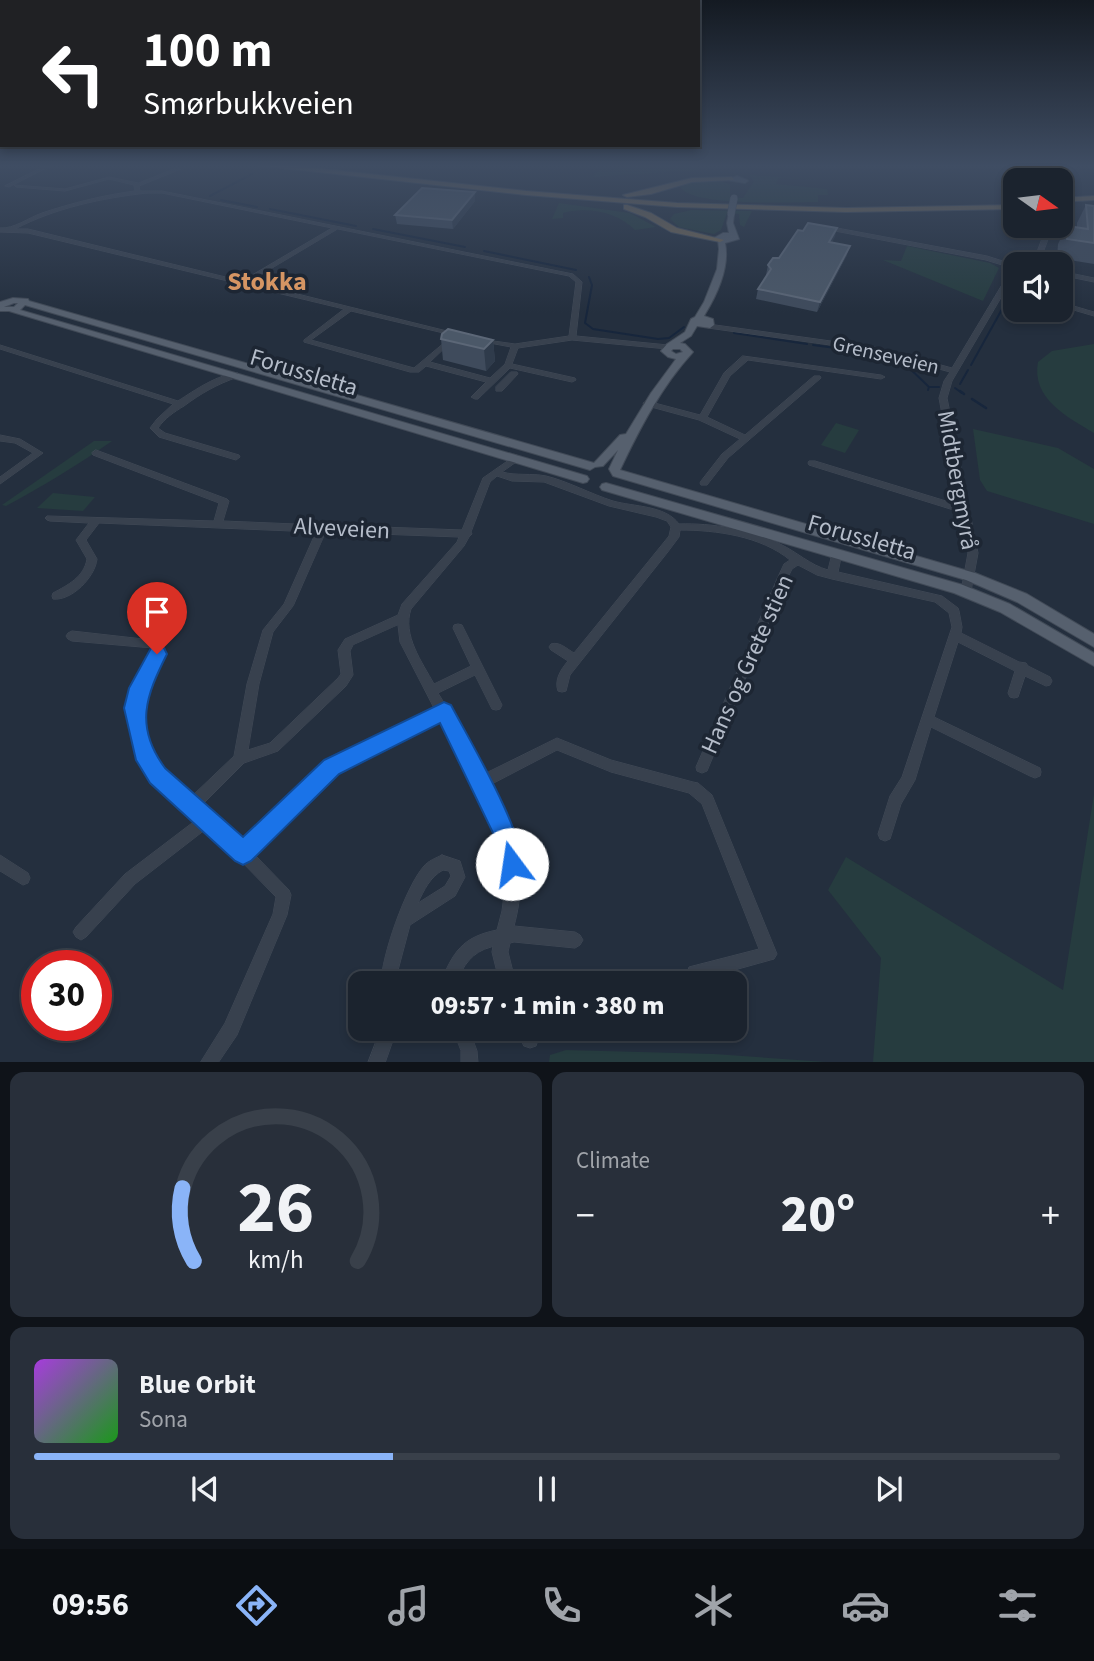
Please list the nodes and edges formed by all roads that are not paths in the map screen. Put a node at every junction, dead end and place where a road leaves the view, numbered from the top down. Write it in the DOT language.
graph roads {
  1 [pos="39,215"];
  2 [pos="271,215"];
  3 [pos="645,215"];
  4 [pos="673,215"];
  5 [pos="731,215"];
  6 [pos="730,223"];
  7 [pos="336,228"];
  8 [pos="11,229"];
  9 [pos="0,230"];
  10 [pos="837,230"];
  11 [pos="720,238"];
  12 [pos="733,239"];
  13 [pos="1003,263"];
  14 [pos="1073,275"];
  15 [pos="1094,279"];
  16 [pos="243,283"];
  17 [pos="1003,288"];
  18 [pos="0,296"];
  19 [pos="5,308"];
  20 [pos="350,308"];
  21 [pos="1073,308"];
  22 [pos="1094,314"];
  23 [pos="696,320"];
  24 [pos="708,323"];
  25 [pos="456,334"];
  26 [pos="572,338"];
  27 [pos="515,346"];
  28 [pos="0,347"];
  29 [pos="669,350"];
  30 [pos="686,352"];
  31 [pos="425,363"];
  32 [pos="508,365"];
  33 [pos="217,369"];
  34 [pos="954,371"];
  35 [pos="235,374"];
  36 [pos="514,374"];
  37 [pos="881,377"];
  38 [pos="817,378"];
  39 [pos="572,380"];
  40 [pos="491,381"];
  41 [pos="207,386"];
  42 [pos="499,389"];
  43 [pos="475,397"];
  44 [pos="649,403"];
  45 [pos="181,404"];
  46 [pos="702,418"];
  47 [pos="0,438"];
  48 [pos="746,438"];
  49 [pos="498,452"];
  50 [pos="96,453"];
  51 [pos="236,457"];
  52 [pos="516,458"];
  53 [pos="812,463"];
  54 [pos="594,465"];
  55 [pos="616,471"];
  56 [pos="495,473"];
  57 [pos="583,479"];
  58 [pos="0,481"];
  59 [pos="704,482"];
  60 [pos="606,487"];
  61 [pos="964,510"];
  62 [pos="50,518"];
  63 [pos="96,521"];
  64 [pos="218,523"];
  65 [pos="323,527"];
  66 [pos="676,527"];
  67 [pos="467,534"];
  68 [pos="837,553"];
  69 [pos="797,560"];
  70 [pos="832,575"];
  71 [pos="970,576"];
  72 [pos="966,591"];
  73 [pos="57,596"];
  74 [pos="402,618"];
  75 [pos="458,628"];
  76 [pos="955,635"];
  77 [pos="72,636"];
  78 [pos="1094,641"];
  79 [pos="555,647"];
  80 [pos="575,660"];
  81 [pos="1094,660"];
  82 [pos="1022,666"];
  83 [pos="478,668"];
  84 [pos="1046,681"];
  85 [pos="562,687"];
  86 [pos="432,690"];
  87 [pos="1014,693"];
  88 [pos="496,705"];
  89 [pos="444,711"];
  90 [pos="928,720"];
  91 [pos="240,759"];
  92 [pos="702,767"];
  93 [pos="1035,772"];
  94 [pos="480,783"];
  95 [pos="192,806"];
  96 [pos="207,820"];
  97 [pos="885,834"];
  98 [pos="243,853"];
  99 [pos="0,862"];
  100 [pos="23,878"];
  101 [pos="407,919"];
  102 [pos="81,932"];
  103 [pos="503,937"];
  104 [pos="575,940"];
  105 [pos="390,971"];
  106 [pos="454,971"];
  107 [pos="505,971"];
  108 [pos="703,971"];
  109 [pos="384,1041"];
  110 [pos="465,1041"];
  111 [pos="208,1062"];
  112 [pos="376,1062"];
  113 [pos="470,1062"];
  1 -- 8 [label="street"];
  2 -- 7 [label="street"];
  3 -- 11 [label="highway"];
  4 -- 11 [label="highway"];
  5 -- 6 [label="main road, bridge"];
  6 -- 11 [label="main road"];
  6 -- 12 [label="main road"];
  7 -- 16 [label="street"];
  7 -- 26 [label="street"];
  8 -- 9 [label="street"];
  8 -- 16 [label="street"];
  10 -- 13 [label="street"];
  11 -- 12 [label="main road"];
  11 -- 23 [label="main road"];
  12 -- 24 [label="main road"];
  14 -- 15 [label="street"];
  16 -- 20 [label="street"];
  17 -- 34 [label="street, Grenseveien"];
  18 -- 19 [label="main road, Forussletta"];
  19 -- 33 [label="main road, Forussletta"];
  19 -- 54 [label="main road, Forussletta"];
  20 -- 25 [label="street"];
  20 -- 31 [label="street"];
  21 -- 22 [label="street"];
  23 -- 24 [label="main road"];
  23 -- 29 [label="main road"];
  24 -- 30 [label="main road"];
  24 -- 34 [label="street, Grenseveien"];
  25 -- 27 [label="street"];
  25 -- 31 [label="street"];
  26 -- 27 [label="street"];
  26 -- 29 [label="street"];
  27 -- 32 [label="street"];
  28 -- 45 [label="street"];
  29 -- 30 [label="main road"];
  29 -- 44 [label="main road"];
  30 -- 44 [label="main road"];
  31 -- 40 [label="street"];
  32 -- 39 [label="street"];
  32 -- 40 [label="street"];
  33 -- 35 [label="main road, Forussletta"];
  33 -- 41 [label="street"];
  34 -- 61 [label="street, Midtbergmyrå"];
  35 -- 41 [label="street"];
  35 -- 49 [label="main road, Forussletta"];
  36 -- 42 [label="street"];
  37 -- 46 [label="street"];
  38 -- 48 [label="street"];
  40 -- 43 [label="street"];
  41 -- 45 [label="street"];
  44 -- 46 [label="street"];
  44 -- 54 [label="main road"];
  44 -- 55 [label="main road"];
  45 -- 51 [label="street"];
  46 -- 48 [label="street"];
  47 -- 58 [label="street"];
  48 -- 59 [label="street"];
  49 -- 52 [label="main road, Forussletta"];
  49 -- 56 [label="street"];
  50 -- 64 [label="street"];
  52 -- 56 [label="street"];
  52 -- 57 [label="main road, Forussletta"];
  53 -- 61 [label="street"];
  54 -- 55 [label="main road, Forussletta"];
  54 -- 57 [label="main road"];
  55 -- 60 [label="main road"];
  55 -- 71 [label="main road, Forussletta"];
  56 -- 66 [label="street"];
  56 -- 67 [label="street"];
  57 -- 60 [label="main road, Forussletta"];
  60 -- 68 [label="main road, Forussletta"];
  61 -- 71 [label="street, Midtbergmyrå"];
  62 -- 63 [label="street, Alveveien"];
  63 -- 64 [label="street, Alveveien"];
  63 -- 73 [label="street"];
  64 -- 65 [label="street, Alveveien"];
  65 -- 67 [label="street, Alveveien"];
  65 -- 91 [label="street"];
  66 -- 69 [label="street"];
  66 -- 80 [label="street"];
  67 -- 74 [label="street"];
  68 -- 70 [label="street, Hans og Grete stien"];
  68 -- 72 [label="main road, Forussletta"];
  69 -- 70 [label="street, Hans og Grete stien"];
  69 -- 92 [label="street, Hans og Grete stien"];
  70 -- 76 [label="street, Hans og Grete stien"];
  71 -- 72 [label="street, Midtbergmyrå"];
  71 -- 78 [label="main road, Forussletta"];
  72 -- 81 [label="main road, Forussletta"];
  74 -- 86 [label="street"];
  74 -- 91 [label="street"];
  75 -- 83 [label="street"];
  76 -- 82 [label="street"];
  76 -- 90 [label="street"];
  77 -- 95 [label="street"];
  79 -- 80 [label="street"];
  80 -- 85 [label="street"];
  82 -- 84 [label="street"];
  82 -- 87 [label="street"];
  83 -- 86 [label="street"];
  83 -- 88 [label="street"];
  86 -- 89 [label="street"];
  89 -- 94 [label="street"];
  89 -- 98 [label="street"];
  90 -- 93 [label="street"];
  90 -- 97 [label="street"];
  91 -- 95 [label="street"];
  94 -- 103 [label="street"];
  94 -- 108 [label="street"];
  95 -- 96 [label="street"];
  96 -- 98 [label="street"];
  96 -- 102 [label="street"];
  98 -- 111 [label="street"];
  99 -- 100 [label="street"];
  101 -- 105 [label="street"];
  103 -- 104 [label="street"];
  103 -- 106 [label="street"];
  103 -- 107 [label="street"];
  109 -- 112 [label="street"];
  110 -- 113 [label="street"];
}
